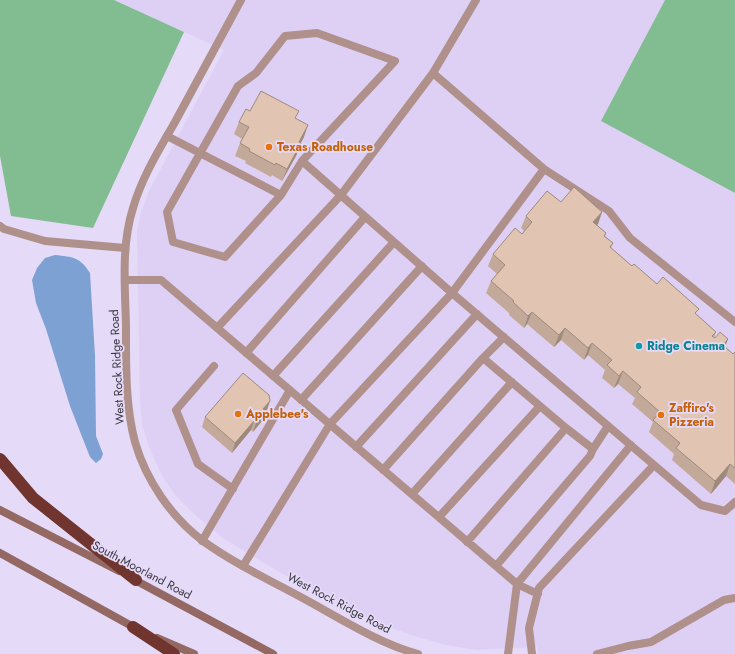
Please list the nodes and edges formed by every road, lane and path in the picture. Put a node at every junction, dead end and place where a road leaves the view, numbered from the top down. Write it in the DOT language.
graph roads {
  1 [pos="241,0"];
  2 [pos="476,0"];
  3 [pos="433,73"];
  4 [pos="167,136"];
  5 [pos="200,153"];
  6 [pos="302,161"];
  7 [pos="544,169"];
  8 [pos="281,195"];
  9 [pos="341,195"];
  10 [pos="365,217"];
  11 [pos="0,226"];
  12 [pos="394,242"];
  13 [pos="125,248"];
  14 [pos="422,266"];
  15 [pos="125,280"];
  16 [pos="452,293"];
  17 [pos="477,314"];
  18 [pos="735,322"];
  19 [pos="217,328"];
  20 [pos="504,337"];
  21 [pos="246,353"];
  22 [pos="483,358"];
  23 [pos="214,366"];
  24 [pos="273,376"];
  25 [pos="512,382"];
  26 [pos="290,390"];
  27 [pos="302,400"];
  28 [pos="540,406"];
  29 [pos="330,424"];
  30 [pos="608,426"];
  31 [pos="566,428"];
  32 [pos="631,445"];
  33 [pos="356,447"];
  34 [pos="593,449"];
  35 [pos="0,459"];
  36 [pos="654,465"];
  37 [pos="383,470"];
  38 [pos="232,489"];
  39 [pos="412,494"];
  40 [pos="735,502"];
  41 [pos="0,510"];
  42 [pos="439,517"];
  43 [pos="202,540"];
  44 [pos="467,542"];
  45 [pos="0,553"];
  46 [pos="243,566"];
  47 [pos="496,566"];
  48 [pos="136,580"];
  49 [pos="517,584"];
  50 [pos="538,594"];
  51 [pos="735,598"];
  52 [pos="133,627"];
  53 [pos="629,650"];
  54 [pos="174,654"];
  55 [pos="194,654"];
  56 [pos="273,654"];
  57 [pos="418,654"];
  58 [pos="508,654"];
  59 [pos="532,654"];
  60 [pos="597,654"];
  1 -- 4 [label="street, West Rock Ridge Road"];
  2 -- 3 [label="street"];
  3 -- 7 [label="street"];
  3 -- 9 [label="street"];
  4 -- 5 [label="street"];
  4 -- 13 [label="street, West Rock Ridge Road"];
  5 -- 6 [label="street"];
  5 -- 8 [label="street"];
  5 -- 8 [label="street"];
  6 -- 8 [label="street"];
  6 -- 9 [label="street"];
  7 -- 16 [label="street"];
  7 -- 18 [label="street"];
  9 -- 10 [label="street"];
  9 -- 19 [label="street"];
  10 -- 12 [label="street"];
  10 -- 21 [label="street"];
  11 -- 13 [label="street"];
  12 -- 14 [label="street"];
  12 -- 24 [label="street"];
  13 -- 15 [label="street, West Rock Ridge Road"];
  14 -- 16 [label="street"];
  14 -- 27 [label="street"];
  15 -- 19 [label="street"];
  15 -- 43 [label="street, West Rock Ridge Road"];
  16 -- 17 [label="street"];
  16 -- 29 [label="street"];
  17 -- 20 [label="street"];
  17 -- 33 [label="street"];
  19 -- 21 [label="street"];
  20 -- 22 [label="street"];
  20 -- 30 [label="street"];
  21 -- 24 [label="street"];
  22 -- 25 [label="street"];
  22 -- 37 [label="street"];
  23 -- 38 [label="street"];
  24 -- 26 [label="street"];
  25 -- 28 [label="street"];
  25 -- 39 [label="street"];
  26 -- 27 [label="street"];
  26 -- 38 [label="street"];
  27 -- 29 [label="street"];
  28 -- 31 [label="street"];
  28 -- 42 [label="street"];
  29 -- 33 [label="street"];
  29 -- 46 [label="street"];
  30 -- 32 [label="street"];
  30 -- 34 [label="street"];
  31 -- 34 [label="street"];
  31 -- 44 [label="street"];
  32 -- 36 [label="street"];
  32 -- 49 [label="street"];
  33 -- 37 [label="street"];
  34 -- 47 [label="street"];
  35 -- 48 [label="highway"];
  36 -- 40 [label="street"];
  36 -- 50 [label="street"];
  37 -- 39 [label="street"];
  38 -- 43 [label="street"];
  39 -- 42 [label="street"];
  41 -- 48 [label="main road, South Moorland Road"];
  42 -- 44 [label="street"];
  43 -- 46 [label="street, West Rock Ridge Road"];
  44 -- 47 [label="street"];
  45 -- 52 [label="main road"];
  46 -- 57 [label="street, West Rock Ridge Road"];
  47 -- 49 [label="street"];
  48 -- 56 [label="main road, South Moorland Road"];
  49 -- 50 [label="street"];
  49 -- 58 [label="street"];
  50 -- 59 [label="street"];
  51 -- 53 [label="street"];
  52 -- 54 [label="highway"];
  52 -- 55 [label="main road"];
  53 -- 60 [label="street"];
}
